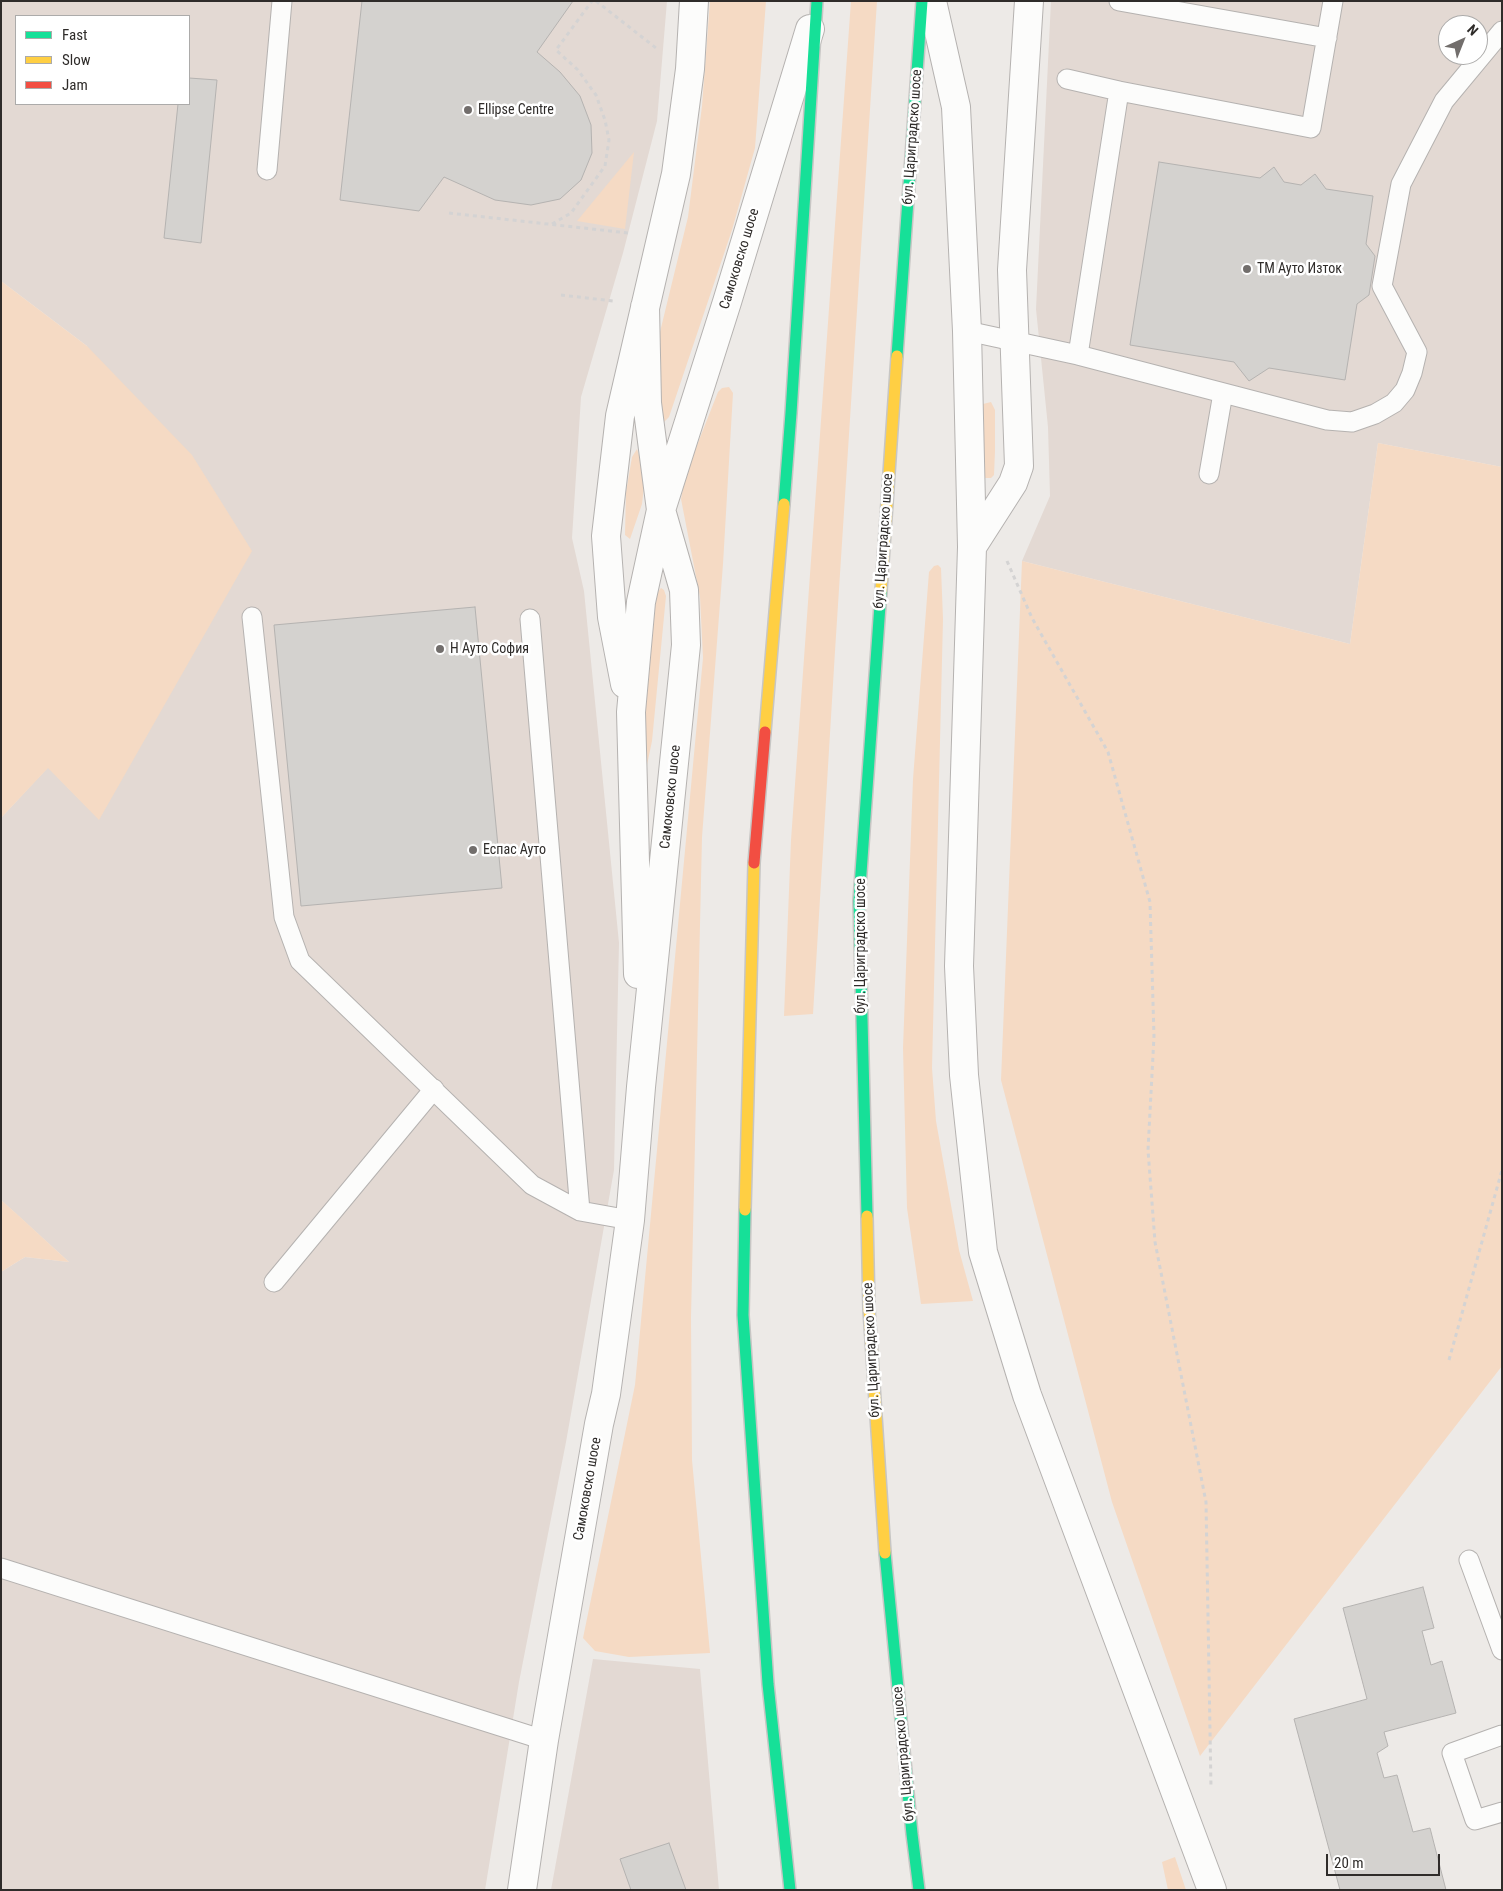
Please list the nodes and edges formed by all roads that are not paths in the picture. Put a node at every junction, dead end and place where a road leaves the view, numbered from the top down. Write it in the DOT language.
graph roads {
  1 [pos="282,1"];
  2 [pos="694,1"];
  3 [pos="922,1"];
  4 [pos="932,1"];
  5 [pos="1029,1"];
  6 [pos="1119,1"];
  7 [pos="1333,1"];
  8 [pos="817,4"];
  9 [pos="1502,32"];
  10 [pos="1327,38"];
  11 [pos="1068,79"];
  12 [pos="1119,91"];
  13 [pos="267,170"];
  14 [pos="632,305"];
  15 [pos="967,331"];
  16 [pos="1015,341"];
  17 [pos="1078,355"];
  18 [pos="1224,393"];
  19 [pos="1209,474"];
  20 [pos="662,510"];
  21 [pos="972,547"];
  22 [pos="252,616"];
  23 [pos="530,619"];
  24 [pos="631,712"];
  25 [pos="641,1087"];
  26 [pos="434,1089"];
  27 [pos="580,1211"];
  28 [pos="630,1220"];
  29 [pos="274,1282"];
  30 [pos="1469,1560"];
  31 [pos="1,1568"];
  32 [pos="1502,1650"];
  33 [pos="1502,1735"];
  34 [pos="544,1740"];
  35 [pos="1502,1812"];
  36 [pos="522,1890"];
  37 [pos="790,1890"];
  38 [pos="919,1890"];
  39 [pos="1212,1890"];
  1 -- 13 [label="lane"];
  2 -- 14 [label="street"];
  3 -- 38 [label="highway, бул. Цариградско шосе"];
  4 -- 15 [label="street"];
  5 -- 16 [label="street"];
  6 -- 10 [label="lane"];
  7 -- 10 [label="lane"];
  8 -- 20 [label="street, Самоковско шосе"];
  8 -- 37 [label="highway"];
  9 -- 18 [label="lane"];
  10 -- 12 [label="lane"];
  11 -- 12 [label="lane"];
  12 -- 17 [label="lane"];
  14 -- 20 [label="street"];
  14 -- 24 [label="street"];
  15 -- 16 [label="lane"];
  15 -- 21 [label="street"];
  16 -- 17 [label="lane"];
  16 -- 21 [label="street"];
  17 -- 18 [label="lane"];
  18 -- 19 [label="lane"];
  20 -- 24 [label="street, Самоковско шосе"];
  20 -- 25 [label="street, Самоковско шосе"];
  21 -- 39 [label="street"];
  22 -- 26 [label="lane"];
  23 -- 27 [label="lane"];
  24 -- 25 [label="street, Самоковско шосе"];
  25 -- 28 [label="street, Самоковско шосе"];
  26 -- 27 [label="lane"];
  26 -- 29 [label="lane"];
  27 -- 28 [label="lane"];
  28 -- 34 [label="street, Самоковско шосе"];
  30 -- 32 [label="lane"];
  31 -- 34 [label="lane"];
  33 -- 35 [label="lane"];
  34 -- 36 [label="street, Самоковско шосе"];
}
